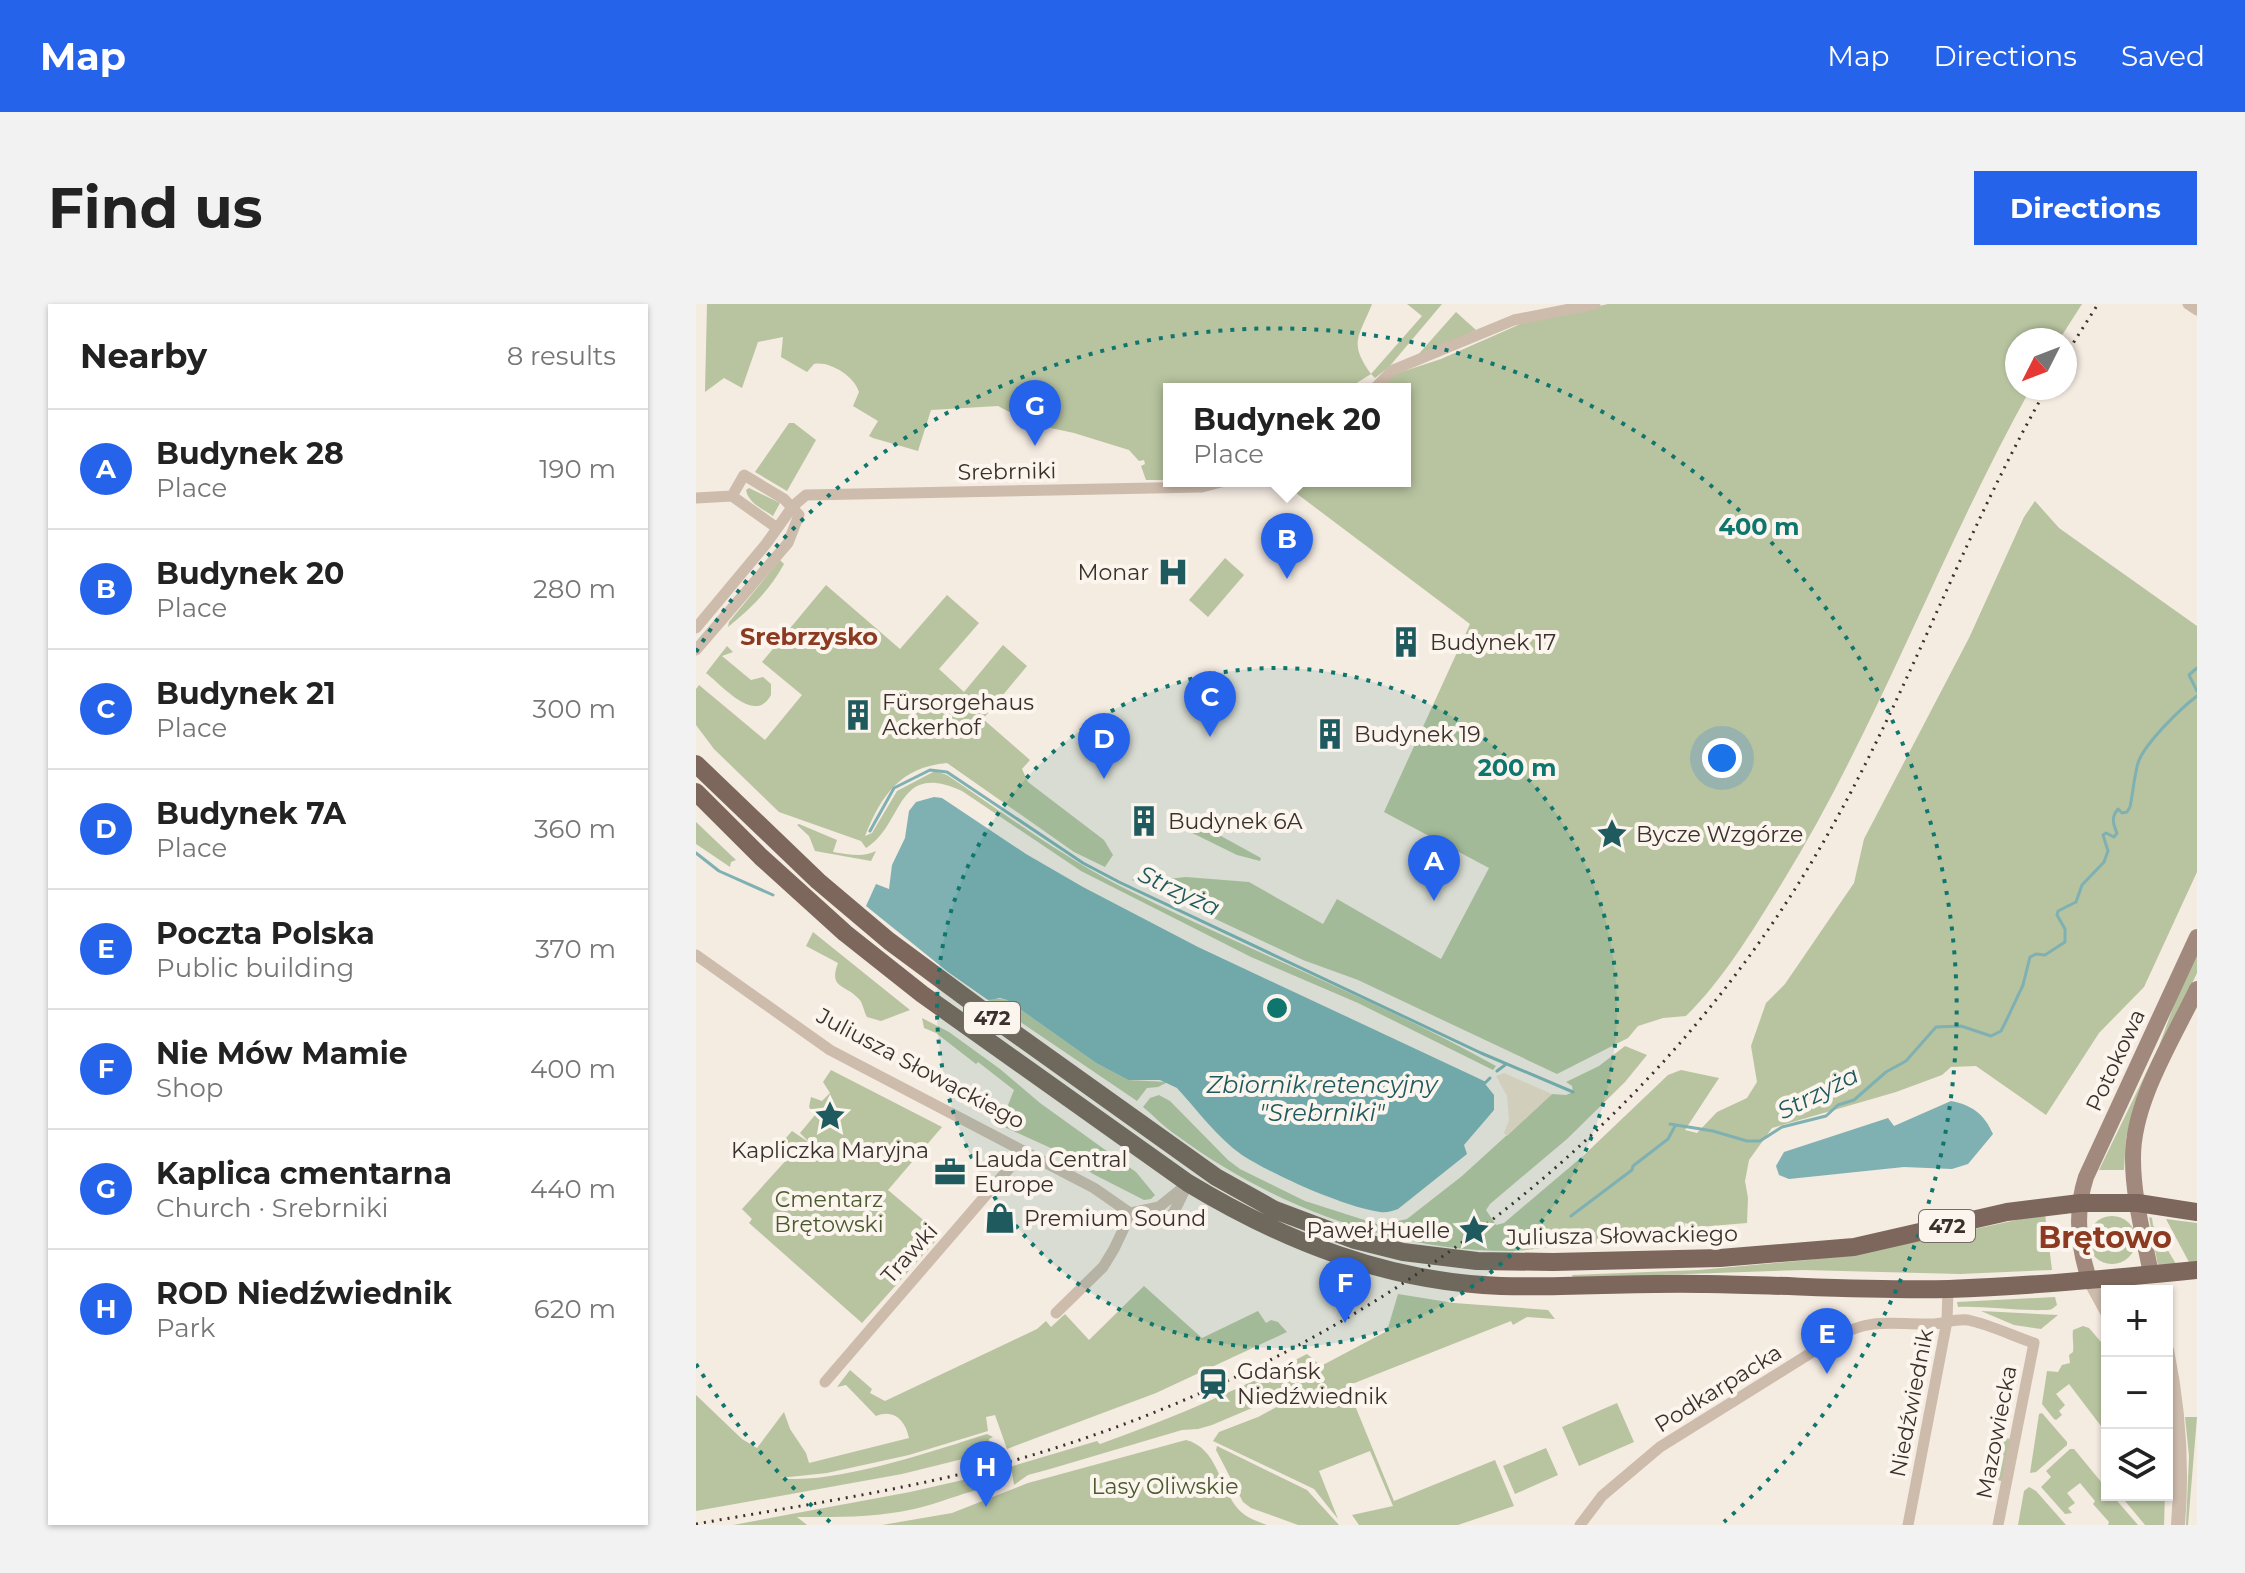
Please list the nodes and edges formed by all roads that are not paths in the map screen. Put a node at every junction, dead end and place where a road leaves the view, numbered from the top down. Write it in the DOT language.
graph roads {
  1 [pos="1595,304"];
  2 [pos="2188,304"];
  3 [pos="2197,310"];
  4 [pos="1380,383"];
  5 [pos="1202,487"];
  6 [pos="732,496"];
  7 [pos="696,498"];
  8 [pos="793,506"];
  9 [pos="777,528"];
  10 [pos="700,624"];
  11 [pos="714,629"];
  12 [pos="696,650"];
  13 [pos="696,764"];
  14 [pos="696,792"];
  15 [pos="2197,937"];
  16 [pos="696,955"];
  17 [pos="2197,989"];
  18 [pos="1024,1151"];
  19 [pos="1200,1167"];
  20 [pos="1188,1183"];
  21 [pos="2080,1203"];
  22 [pos="2138,1203"];
  23 [pos="2197,1212"];
  24 [pos="1131,1213"];
  25 [pos="2197,1270"];
  26 [pos="2089,1279"];
  27 [pos="2153,1283"];
  28 [pos="1948,1289"];
  29 [pos="2101,1301"];
  30 [pos="1056,1313"];
  31 [pos="1948,1316"];
  32 [pos="825,1382"];
  33 [pos="2173,1395"];
  34 [pos="2173,1416"];
  35 [pos="2179,1427"];
  36 [pos="1580,1525"];
  37 [pos="1908,1525"];
  38 [pos="1998,1525"];
  39 [pos="2178,1525"];
  1 -- 4 [label="street"];
  2 -- 3 [label="street"];
  5 -- 8 [label="street, Srebrniki"];
  6 -- 7 [label="street"];
  6 -- 8 [label="street"];
  6 -- 9 [label="street"];
  8 -- 9 [label="street"];
  8 -- 11 [label="street"];
  9 -- 10 [label="street"];
  10 -- 11 [label="street"];
  11 -- 12 [label="street"];
  13 -- 19 [label="main road, 472"];
  14 -- 20 [label="main road, 472"];
  15 -- 21 [label="main road, Potokowa"];
  16 -- 18 [label="street, Juliusza Słowackiego"];
  17 -- 22 [label="main road, Potokowa"];
  18 -- 24 [label="street, Juliusza Słowackiego"];
  18 -- 32 [label="street, Trawki"];
  19 -- 20 [label="street"];
  19 -- 21 [label="main road, Juliusza Słowackiego / 472"];
  20 -- 24 [label="street"];
  20 -- 28 [label="main road, 472"];
  21 -- 22 [label="main road, 472"];
  21 -- 26 [label="main road, Potokowa"];
  22 -- 23 [label="main road, 472"];
  22 -- 27 [label="main road, Potokowa"];
  24 -- 30 [label="street"];
  25 -- 27 [label="main road, 472"];
  26 -- 27 [label="main road, 472"];
  26 -- 28 [label="main road, 472"];
  26 -- 29 [label="street"];
  28 -- 31 [label="street, Niedźwiednik"];
  31 -- 36 [label="street, Podkarpacka"];
  31 -- 37 [label="street, Niedźwiednik"];
  31 -- 38 [label="street, Mazowiecka"];
  33 -- 35 [label="street"];
  34 -- 35 [label="street"];
  35 -- 39 [label="street"];
}
